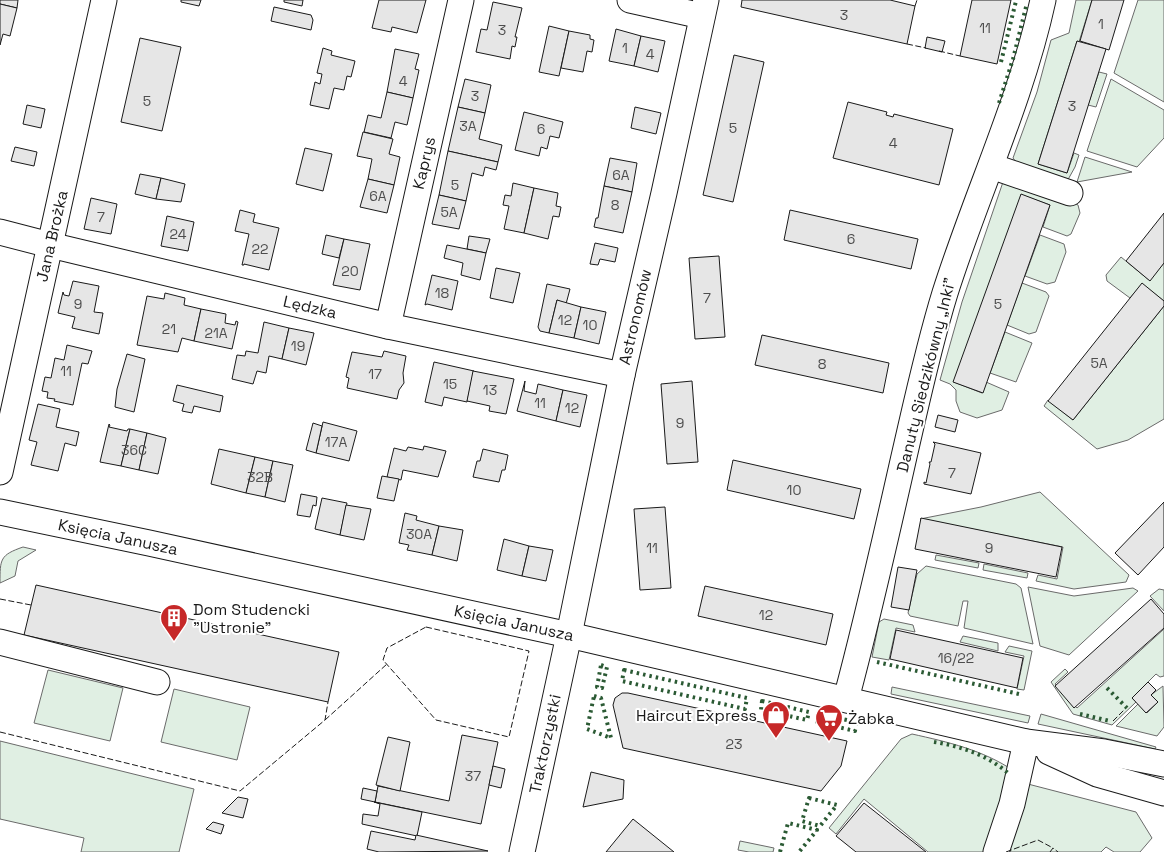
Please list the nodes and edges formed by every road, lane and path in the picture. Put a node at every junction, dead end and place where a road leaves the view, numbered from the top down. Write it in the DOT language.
graph roads {
  1 [pos="104,0"];
  2 [pos="461,0"];
  3 [pos="630,0"];
  4 [pos="1043,0"];
  5 [pos="704,8"];
  6 [pos="991,166"];
  7 [pos="1070,193"];
  8 [pos="0,232"];
  9 [pos="50,246"];
  10 [pos="388,326"];
  11 [pos="622,375"];
  12 [pos="0,472"];
  13 [pos="0,512"];
  14 [pos="569,635"];
  15 [pos="0,642"];
  16 [pos="157,682"];
  17 [pos="846,700"];
  18 [pos="1026,742"];
  19 [pos="1164,764"];
  20 [pos="1164,793"];
  21 [pos="522,852"];
  22 [pos="996,852"];
  1 -- 9 [label="street, Jana Brożka"];
  2 -- 10 [label="street, Kaprys"];
  3 -- 5 [label="street"];
  4 -- 6 [label="street, Danuty Siedzikówny „Inki”"];
  5 -- 11 [label="street, Astronomów"];
  6 -- 7 [label="street"];
  6 -- 17 [label="street, Danuty Siedzikówny „Inki”"];
  8 -- 9 [label="street, Lędzka"];
  9 -- 10 [label="street, Lędzka"];
  9 -- 12 [label="street, Jana Brożka"];
  10 -- 11 [label="street, Lędzka"];
  11 -- 14 [label="street, Astronomów"];
  13 -- 14 [label="street, Księcia Janusza"];
  14 -- 17 [label="street, Księcia Janusza"];
  14 -- 21 [label="street, Traktorzystki"];
  15 -- 16 [label="street"];
  17 -- 18 [label="street, Księcia Janusza"];
  18 -- 19 [label="street, Księcia Janusza"];
  18 -- 20 [label="street, Księcia Janusza"];
  18 -- 22 [label="street"];
}
